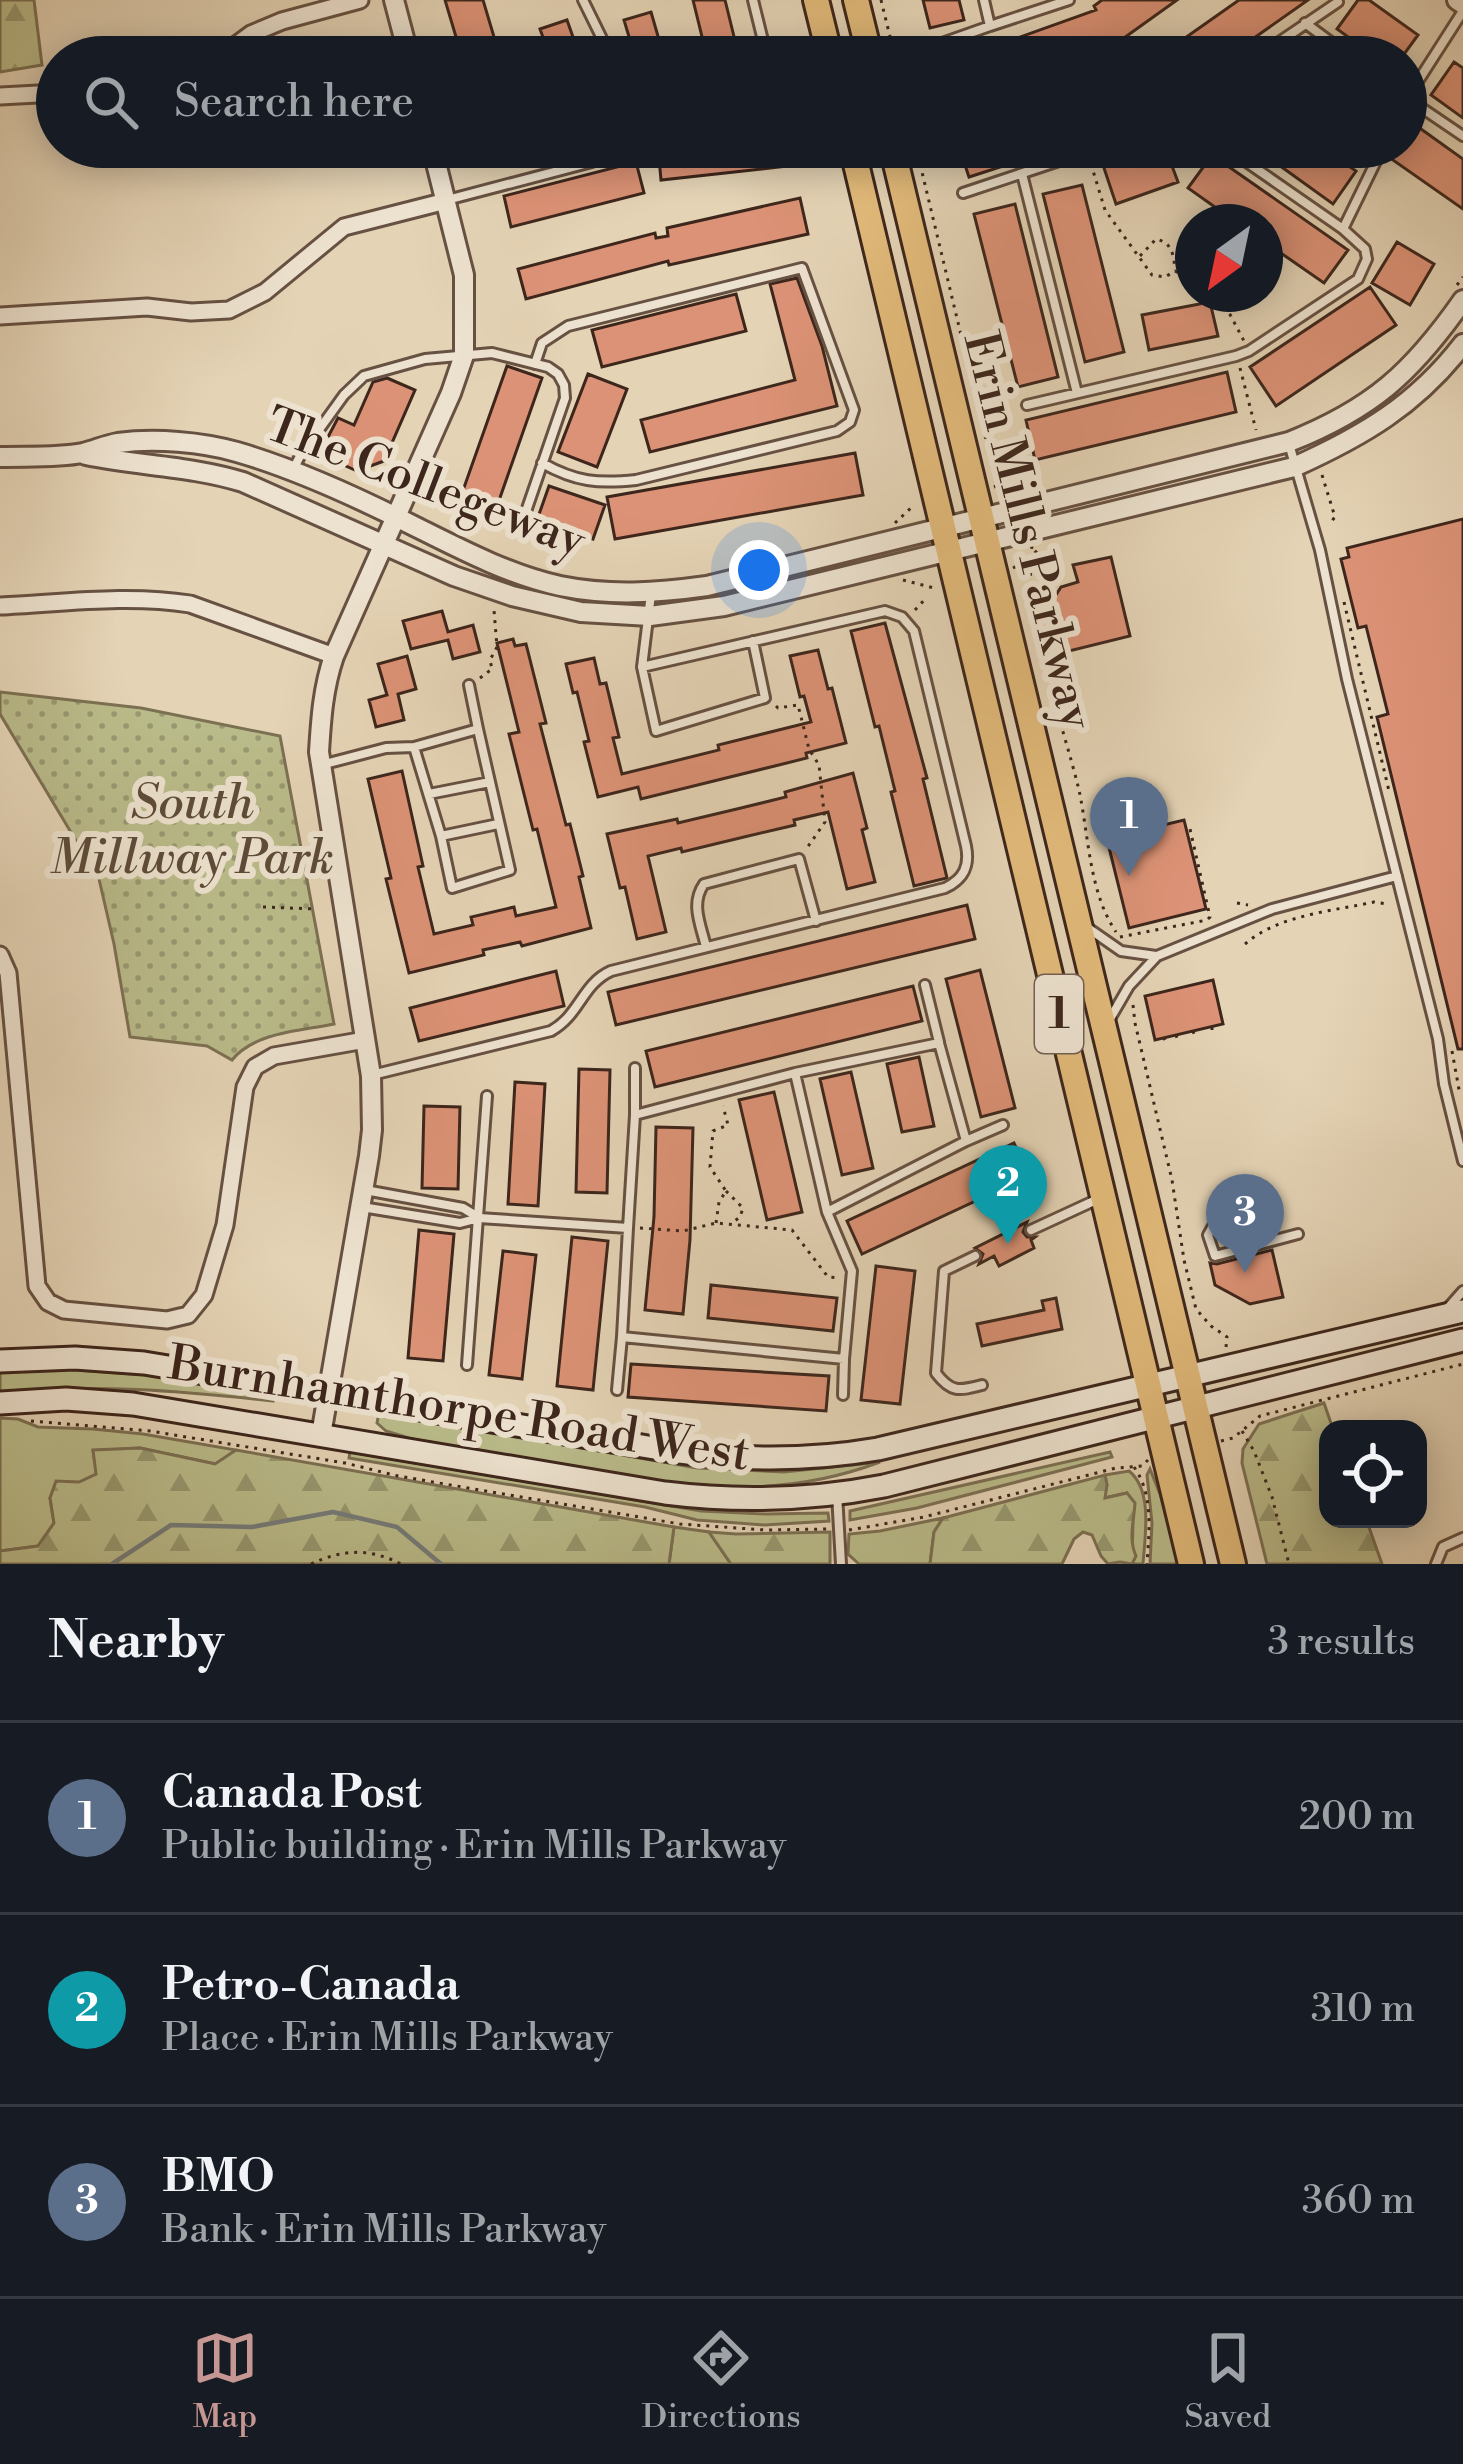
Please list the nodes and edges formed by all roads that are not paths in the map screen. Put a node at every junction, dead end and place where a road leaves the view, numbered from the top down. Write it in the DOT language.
graph roads {
  1 [pos="360,0"];
  2 [pos="394,0"];
  3 [pos="583,0"];
  4 [pos="753,0"];
  5 [pos="816,0"];
  6 [pos="856,0"];
  7 [pos="984,0"];
  8 [pos="1069,0"];
  9 [pos="1338,2"];
  10 [pos="1461,5"];
  11 [pos="1305,23"];
  12 [pos="990,26"];
  13 [pos="248,36"];
  14 [pos="403,36"];
  15 [pos="601,36"];
  16 [pos="761,36"];
  17 [pos="825,36"];
  18 [pos="865,36"];
  19 [pos="961,36"];
  20 [pos="1287,36"];
  21 [pos="1323,36"];
  22 [pos="1427,62"];
  23 [pos="36,94"];
  24 [pos="0,96"];
  25 [pos="1427,112"];
  26 [pos="1463,136"];
  27 [pos="437,168"];
  28 [pos="570,168"];
  29 [pos="857,168"];
  30 [pos="897,168"];
  31 [pos="1039,168"];
  32 [pos="1255,168"];
  33 [pos="1373,168"];
  34 [pos="1022,174"];
  35 [pos="963,194"];
  36 [pos="446,201"];
  37 [pos="1343,229"];
  38 [pos="1457,297"];
  39 [pos="0,316"];
  40 [pos="1463,344"];
  41 [pos="464,355"];
  42 [pos="536,364"];
  43 [pos="1076,394"];
  44 [pos="1027,405"];
  45 [pos="1289,442"];
  46 [pos="80,454"];
  47 [pos="0,457"];
  48 [pos="542,463"];
  49 [pos="1294,467"];
  50 [pos="292,472"];
  51 [pos="395,517"];
  52 [pos="522,523"];
  53 [pos="984,530"];
  54 [pos="946,540"];
  55 [pos="383,544"];
  56 [pos="651,594"];
  57 [pos="0,607"];
  58 [pos="650,616"];
  59 [pos="753,640"];
  60 [pos="334,656"];
  61 [pos="642,667"];
  62 [pos="470,685"];
  63 [pos="478,729"];
  64 [pos="414,747"];
  65 [pos="320,765"];
  66 [pos="490,782"];
  67 [pos="429,794"];
  68 [pos="498,824"];
  69 [pos="441,836"];
  70 [pos="1397,876"];
  71 [pos="816,921"];
  72 [pos="1078,922"];
  73 [pos="706,947"];
  74 [pos="0,955"];
  75 [pos="1157,956"];
  76 [pos="925,986"];
  77 [pos="1104,1029"];
  78 [pos="365,1040"];
  79 [pos="939,1043"];
  80 [pos="635,1068"];
  81 [pos="795,1073"];
  82 [pos="371,1076"];
  83 [pos="487,1096"];
  84 [pos="635,1115"];
  85 [pos="1003,1125"];
  86 [pos="966,1141"];
  87 [pos="1463,1160"];
  88 [pos="1463,1174"];
  89 [pos="1103,1197"];
  90 [pos="362,1198"];
  91 [pos="827,1212"];
  92 [pos="1219,1215"];
  93 [pos="479,1218"];
  94 [pos="628,1228"];
  95 [pos="1031,1230"];
  96 [pos="1298,1234"];
  97 [pos="975,1256"];
  98 [pos="1463,1291"];
  99 [pos="1463,1311"];
  100 [pos="1440,1317"];
  101 [pos="622,1336"];
  102 [pos="1463,1340"];
  103 [pos="844,1359"];
  104 [pos="1,1361"];
  105 [pos="466,1365"];
  106 [pos="1188,1376"];
  107 [pos="982,1384"];
  108 [pos="1148,1385"];
  109 [pos="617,1390"];
  110 [pos="328,1393"];
  111 [pos="843,1395"];
  112 [pos="4,1402"];
  113 [pos="1196,1408"];
  114 [pos="1156,1418"];
  115 [pos="321,1435"];
  116 [pos="837,1494"];
  117 [pos="1463,1538"];
  118 [pos="841,1564"];
  119 [pos="1191,1564"];
  120 [pos="1233,1564"];
  121 [pos="1436,1564"];
  1 -- 13 [label="street"];
  2 -- 14 [label="street"];
  3 -- 15 [label="lane"];
  4 -- 16 [label="lane"];
  5 -- 17 [label="main road"];
  6 -- 18 [label="main road"];
  7 -- 12 [label="lane"];
  8 -- 12 [label="lane"];
  9 -- 11 [label="lane"];
  10 -- 22 [label="lane"];
  11 -- 20 [label="lane"];
  11 -- 21 [label="lane"];
  12 -- 19 [label="lane"];
  23 -- 24 [label="street"];
  25 -- 26 [label="lane"];
  27 -- 36 [label="street"];
  28 -- 36 [label="lane"];
  29 -- 54 [label="main road, Erin Mills Parkway / 1"];
  30 -- 53 [label="main road, Erin Mills Parkway / 1"];
  31 -- 34 [label="lane"];
  32 -- 37 [label="lane"];
  33 -- 37 [label="lane"];
  34 -- 35 [label="lane"];
  34 -- 43 [label="lane"];
  36 -- 39 [label="street"];
  36 -- 41 [label="street"];
  37 -- 43 [label="lane"];
  38 -- 45 [label="street, The Collegeway"];
  40 -- 49 [label="street, The Collegeway"];
  41 -- 42 [label="lane"];
  41 -- 50 [label="lane"];
  41 -- 51 [label="street"];
  42 -- 48 [label="lane"];
  42 -- 48 [label="lane"];
  43 -- 44 [label="lane"];
  45 -- 49 [label="lane"];
  45 -- 53 [label="street, The Collegeway"];
  46 -- 47 [label="street, The Collegeway"];
  46 -- 50 [label="street, The Collegeway"];
  46 -- 55 [label="street, The Collegeway"];
  48 -- 52 [label="lane"];
  49 -- 53 [label="street, The Collegeway"];
  49 -- 70 [label="lane"];
  50 -- 51 [label="street, The Collegeway"];
  51 -- 55 [label="street"];
  51 -- 56 [label="street, The Collegeway"];
  53 -- 54 [label="street, The Collegeway"];
  53 -- 72 [label="main road, Erin Mills Parkway / 1"];
  54 -- 56 [label="street, The Collegeway"];
  54 -- 58 [label="street, The Collegeway"];
  54 -- 89 [label="main road, Erin Mills Parkway / 1"];
  55 -- 58 [label="street, The Collegeway"];
  55 -- 60 [label="street"];
  56 -- 58 [label="lane"];
  57 -- 60 [label="street"];
  58 -- 61 [label="lane"];
  59 -- 61 [label="lane"];
  59 -- 61 [label="lane"];
  59 -- 71 [label="lane"];
  60 -- 65 [label="street"];
  62 -- 63 [label="lane"];
  63 -- 64 [label="lane"];
  63 -- 66 [label="lane"];
  64 -- 65 [label="lane"];
  64 -- 67 [label="lane"];
  65 -- 78 [label="street"];
  66 -- 67 [label="lane"];
  66 -- 68 [label="lane"];
  67 -- 69 [label="lane"];
  68 -- 69 [label="lane"];
  68 -- 69 [label="lane"];
  70 -- 75 [label="lane"];
  70 -- 87 [label="lane"];
  71 -- 73 [label="lane"];
  71 -- 73 [label="lane"];
  72 -- 75 [label="lane"];
  72 -- 77 [label="main road, Erin Mills Parkway / 1"];
  73 -- 82 [label="lane"];
  74 -- 78 [label="street"];
  75 -- 77 [label="lane"];
  76 -- 79 [label="lane"];
  77 -- 106 [label="main road, Erin Mills Parkway / 1"];
  78 -- 82 [label="street"];
  79 -- 81 [label="lane"];
  79 -- 86 [label="lane"];
  80 -- 84 [label="lane"];
  81 -- 84 [label="lane"];
  81 -- 91 [label="lane"];
  82 -- 90 [label="street"];
  83 -- 93 [label="lane"];
  84 -- 94 [label="lane"];
  85 -- 86 [label="lane"];
  86 -- 91 [label="lane"];
  87 -- 88 [label="lane"];
  89 -- 95 [label="lane"];
  89 -- 108 [label="main road, Erin Mills Parkway / 1"];
  90 -- 93 [label="lane"];
  90 -- 93 [label="lane"];
  90 -- 110 [label="street"];
  91 -- 103 [label="lane"];
  92 -- 96 [label="lane"];
  93 -- 94 [label="lane"];
  93 -- 105 [label="lane"];
  94 -- 101 [label="lane"];
  97 -- 107 [label="lane"];
  98 -- 100 [label="lane"];
  99 -- 100 [label="main road, Burnhamthorpe Road West"];
  100 -- 106 [label="main road, Burnhamthorpe Road West"];
  101 -- 103 [label="lane"];
  101 -- 109 [label="lane"];
  102 -- 113 [label="main road, Burnhamthorpe Road West"];
  103 -- 111 [label="lane"];
  104 -- 110 [label="main road, Burnhamthorpe Road West"];
  106 -- 108 [label="main road, Burnhamthorpe Road West"];
  106 -- 113 [label="main road, Erin Mills Parkway / 1"];
  108 -- 110 [label="main road, Burnhamthorpe Road West"];
  108 -- 114 [label="main road, Erin Mills Parkway / 1"];
  110 -- 115 [label="street"];
  112 -- 115 [label="main road, Burnhamthorpe Road West"];
  113 -- 114 [label="main road, Burnhamthorpe Road West"];
  113 -- 120 [label="main road, Erin Mills Parkway / 1"];
  114 -- 116 [label="main road, Burnhamthorpe Road West"];
  114 -- 119 [label="main road, Erin Mills Parkway / 1"];
  115 -- 116 [label="main road, Burnhamthorpe Road West"];
  116 -- 118 [label="lane"];
  117 -- 121 [label="lane"];
}
